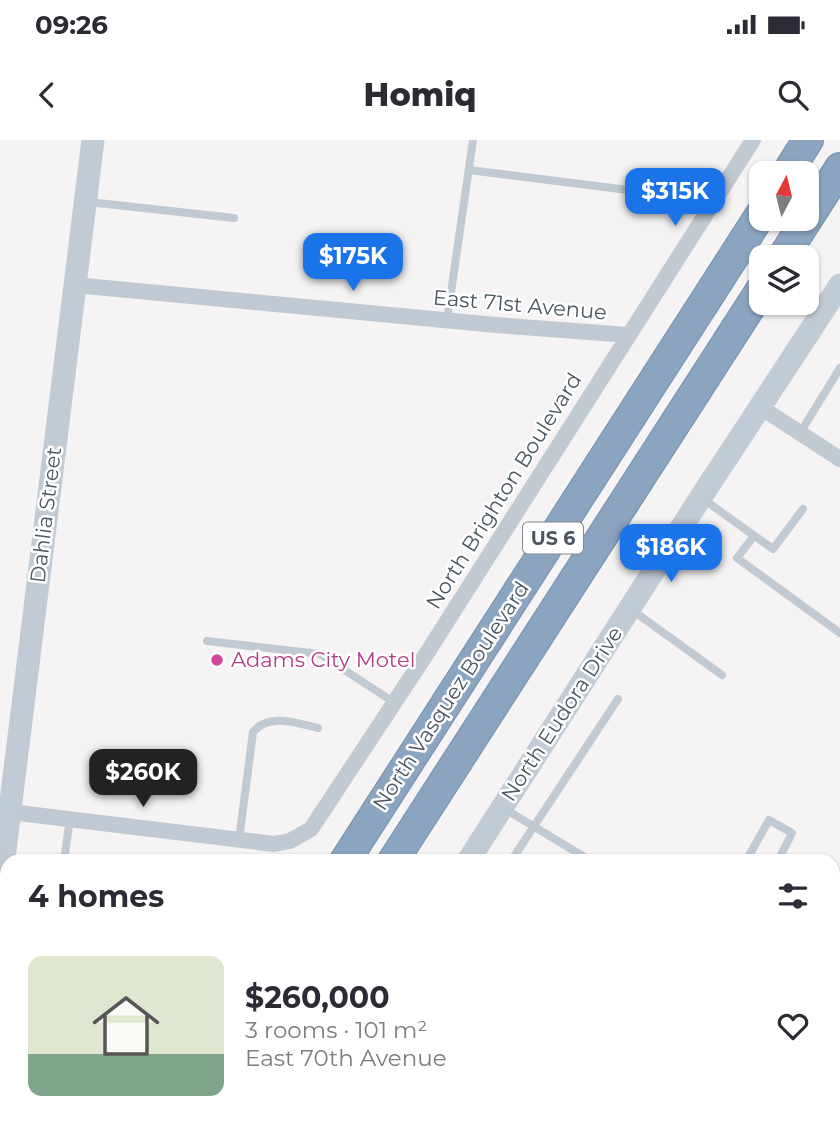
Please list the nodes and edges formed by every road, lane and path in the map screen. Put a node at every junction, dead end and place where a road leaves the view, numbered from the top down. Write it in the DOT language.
graph roads {
  1 [pos="93,140"];
  2 [pos="473,140"];
  3 [pos="753,140"];
  4 [pos="808,140"];
  5 [pos="795,161"];
  6 [pos="840,168"];
  7 [pos="469,170"];
  8 [pos="636,191"];
  9 [pos="86,202"];
  10 [pos="234,218"];
  11 [pos="750,231"];
  12 [pos="791,245"];
  13 [pos="75,285"];
  14 [pos="840,285"];
  15 [pos="749,309"];
  16 [pos="447,320"];
  17 [pos="628,335"];
  18 [pos="840,368"];
  19 [pos="760,407"];
  20 [pos="800,433"];
  21 [pos="840,459"];
  22 [pos="701,497"];
  23 [pos="803,509"];
  24 [pos="754,536"];
  25 [pos="630,608"];
  26 [pos="840,634"];
  27 [pos="207,641"];
  28 [pos="722,675"];
  29 [pos="618,699"];
  30 [pos="395,703"];
  31 [pos="318,728"];
  32 [pos="502,807"];
  33 [pos="4,811"];
  34 [pos="70,818"];
  35 [pos="534,827"];
  36 [pos="239,840"];
  37 [pos="2,854"];
  38 [pos="65,854"];
  39 [pos="350,854"];
  40 [pos="398,854"];
  41 [pos="472,854"];
  42 [pos="516,854"];
  43 [pos="579,854"];
  44 [pos="750,854"];
  45 [pos="782,854"];
  1 -- 9 [label="street, Dahlia Street"];
  2 -- 7 [label="lane"];
  3 -- 17 [label="street, North Brighton Boulevard"];
  4 -- 5 [label="highway"];
  6 -- 12 [label="highway"];
  7 -- 8 [label="lane"];
  7 -- 16 [label="lane"];
  9 -- 10 [label="lane"];
  9 -- 13 [label="street, Dahlia Street"];
  11 -- 39 [label="highway, North Vasquez Boulevard / US 6"];
  13 -- 16 [label="street, East 71st Avenue"];
  13 -- 33 [label="street, Dahlia Street"];
  14 -- 19 [label="street, North Eudora Drive"];
  15 -- 40 [label="highway, North Vasquez Boulevard / US 6"];
  16 -- 17 [label="street, East 71st Avenue"];
  17 -- 30 [label="street, North Brighton Boulevard"];
  18 -- 20 [label="lane"];
  19 -- 20 [label="street"];
  19 -- 22 [label="street, North Eudora Drive"];
  20 -- 21 [label="street"];
  22 -- 24 [label="lane"];
  22 -- 25 [label="street, North Eudora Drive"];
  23 -- 24 [label="lane"];
  24 -- 26 [label="lane"];
  25 -- 28 [label="lane"];
  25 -- 32 [label="street, North Eudora Drive"];
  27 -- 30 [label="lane"];
  29 -- 35 [label="lane"];
  30 -- 36 [label="street, North Brighton Boulevard"];
  31 -- 36 [label="lane"];
  32 -- 35 [label="lane"];
  32 -- 41 [label="street, North Eudora Drive"];
  33 -- 34 [label="street"];
  33 -- 37 [label="street, Dahlia Street"];
  34 -- 36 [label="street"];
  34 -- 38 [label="lane"];
  35 -- 42 [label="lane"];
  35 -- 43 [label="lane"];
  44 -- 45 [label="lane"];
}
